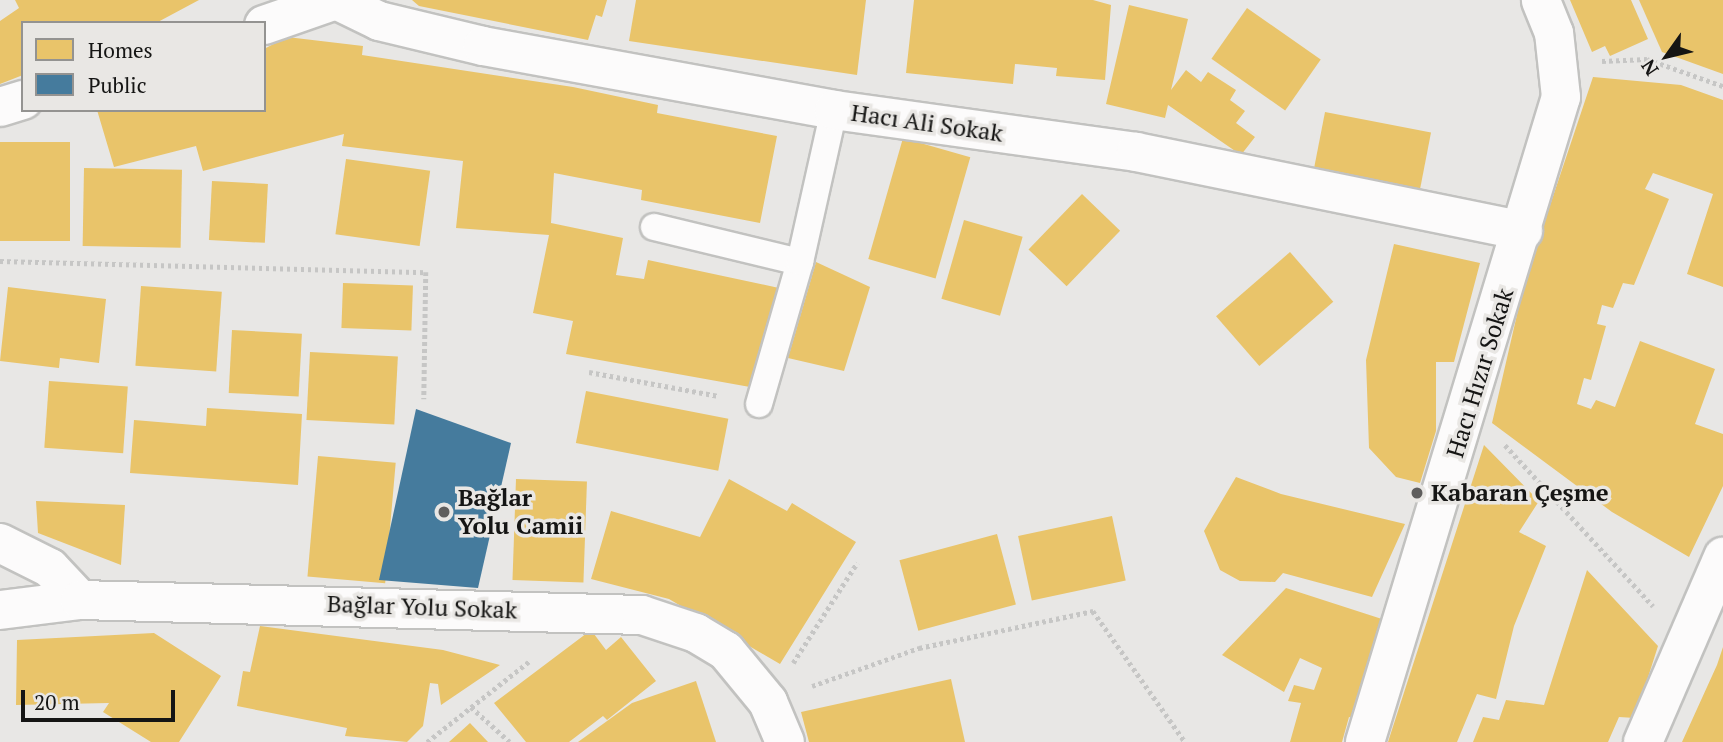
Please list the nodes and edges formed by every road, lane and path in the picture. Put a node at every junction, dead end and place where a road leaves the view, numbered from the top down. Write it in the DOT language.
graph roads {
  1 [pos="336,0"];
  2 [pos="1541,0"];
  3 [pos="266,23"];
  4 [pos="1559,64"];
  5 [pos="1723,86"];
  6 [pos="21,101"];
  7 [pos="0,107"];
  8 [pos="834,110"];
  9 [pos="654,227"];
  10 [pos="1523,231"];
  11 [pos="0,261"];
  12 [pos="800,262"];
  13 [pos="589,372"];
  14 [pos="424,399"];
  15 [pos="759,404"];
  16 [pos="1470,406"];
  17 [pos="0,543"];
  18 [pos="1723,557"];
  19 [pos="858,563"];
  20 [pos="80,600"];
  21 [pos="0,610"];
  22 [pos="592,612"];
  23 [pos="1687,642"];
  24 [pos="768,702"];
  25 [pos="471,708"];
  26 [pos="427,742"];
  27 [pos="510,742"];
  28 [pos="785,742"];
  29 [pos="1185,742"];
  30 [pos="1365,742"];
  31 [pos="1643,742"];
  1 -- 3 [label="street"];
  1 -- 8 [label="street, Hacı Ali Sokak"];
  2 -- 4 [label="street, Hacı Hızır Sokak"];
  4 -- 5 [label="path"];
  4 -- 10 [label="street, Hacı Hızır Sokak"];
  6 -- 7 [label="street"];
  8 -- 10 [label="street, Hacı Ali Sokak"];
  8 -- 12 [label="lane"];
  9 -- 12 [label="lane"];
  10 -- 16 [label="street, Hacı Hızır Sokak"];
  11 -- 14 [label="path"];
  12 -- 15 [label="lane"];
  13 -- 15 [label="path"];
  16 -- 23 [label="path"];
  16 -- 30 [label="street, Hacı Hızır Sokak"];
  17 -- 20 [label="street"];
  18 -- 23 [label="street"];
  19 -- 24 [label="path"];
  20 -- 21 [label="street, Bağlar Yolu Sokak"];
  20 -- 22 [label="street, Bağlar Yolu Sokak"];
  22 -- 24 [label="street, Bağlar Yolu Sokak"];
  22 -- 25 [label="path"];
  23 -- 31 [label="street"];
  24 -- 28 [label="street, Bağlar Yolu Sokak"];
  24 -- 29 [label="path"];
  25 -- 26 [label="path"];
  25 -- 27 [label="path"];
}
